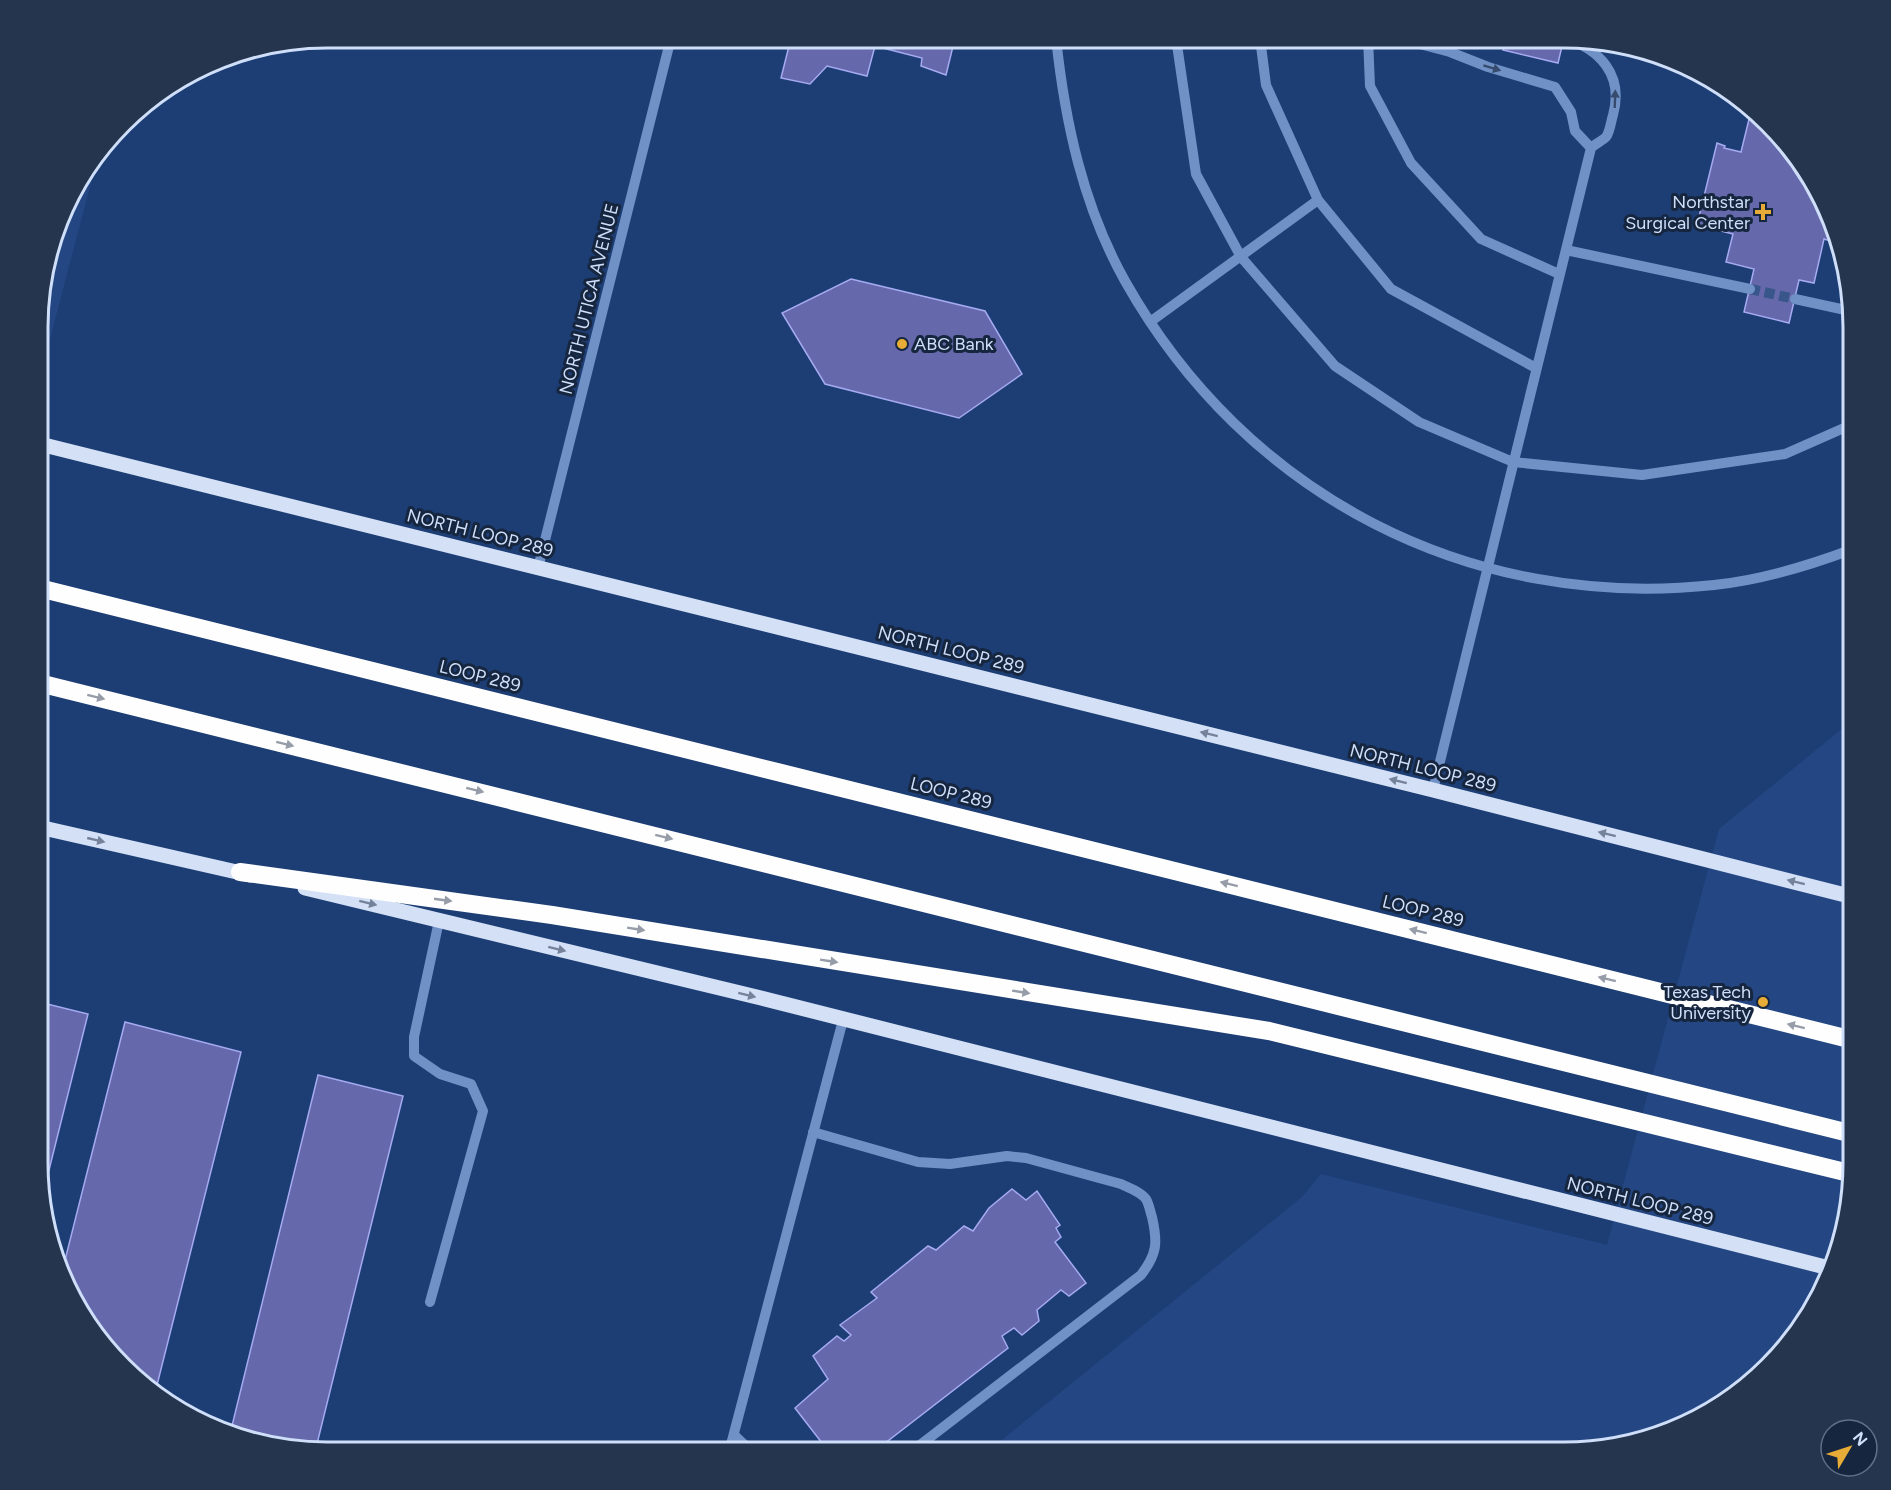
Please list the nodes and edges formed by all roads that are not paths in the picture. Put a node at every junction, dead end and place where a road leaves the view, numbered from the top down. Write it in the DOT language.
graph roads {
  1 [pos="668,48"];
  2 [pos="1057,48"];
  3 [pos="1177,48"];
  4 [pos="1261,48"];
  5 [pos="1368,48"];
  6 [pos="1435,48"];
  7 [pos="1591,49"];
  8 [pos="1591,148"];
  9 [pos="1318,200"];
  10 [pos="1566,250"];
  11 [pos="1241,257"];
  12 [pos="1559,274"];
  13 [pos="1750,289"];
  14 [pos="1795,298"];
  15 [pos="1842,309"];
  16 [pos="1150,322"];
  17 [pos="1536,368"];
  18 [pos="1843,428"];
  19 [pos="48,446"];
  20 [pos="1513,462"];
  21 [pos="1843,553"];
  22 [pos="538,568"];
  23 [pos="1487,568"];
  24 [pos="48,590"];
  25 [pos="48,685"];
  26 [pos="1433,790"];
  27 [pos="48,829"];
  28 [pos="240,872"];
  29 [pos="1843,894"];
  30 [pos="439,921"];
  31 [pos="843,1020"];
  32 [pos="1843,1038"];
  33 [pos="813,1132"];
  34 [pos="1843,1132"];
  35 [pos="1843,1171"];
  36 [pos="1823,1267"];
  37 [pos="430,1302"];
  38 [pos="734,1435"];
  39 [pos="732,1442"];
  40 [pos="741,1442"];
  41 [pos="924,1442"];
  1 -- 22 [label="street, NORTH UTICA AVENUE"];
  2 -- 16 [label="street"];
  3 -- 11 [label="street"];
  4 -- 9 [label="street"];
  5 -- 12 [label="street"];
  6 -- 8 [label="street, one-way"];
  8 -- 7 [label="street, one-way"];
  8 -- 10 [label="street"];
  9 -- 11 [label="street"];
  9 -- 17 [label="street"];
  10 -- 12 [label="street"];
  10 -- 13 [label="street"];
  11 -- 16 [label="street"];
  11 -- 20 [label="street"];
  12 -- 17 [label="street"];
  14 -- 15 [label="street"];
  16 -- 23 [label="street"];
  17 -- 20 [label="street"];
  18 -- 20 [label="street"];
  19 -- 22 [label="main road, NORTH LOOP 289"];
  20 -- 23 [label="street"];
  21 -- 23 [label="street"];
  26 -- 22 [label="main road, NORTH LOOP 289, one-way"];
  23 -- 26 [label="street"];
  32 -- 24 [label="highway, LOOP 289, one-way"];
  25 -- 34 [label="highway, one-way"];
  29 -- 26 [label="main road, NORTH LOOP 289, one-way"];
  27 -- 28 [label="main road, NORTH LOOP 289, one-way"];
  28 -- 30 [label="main road, NORTH LOOP 289, one-way"];
  28 -- 35 [label="highway, one-way"];
  30 -- 31 [label="main road, NORTH LOOP 289, one-way"];
  30 -- 37 [label="street"];
  31 -- 33 [label="street"];
  31 -- 36 [label="main road, NORTH LOOP 289"];
  33 -- 38 [label="street"];
  33 -- 41 [label="street"];
  38 -- 39 [label="street"];
  38 -- 40 [label="street"];
}
